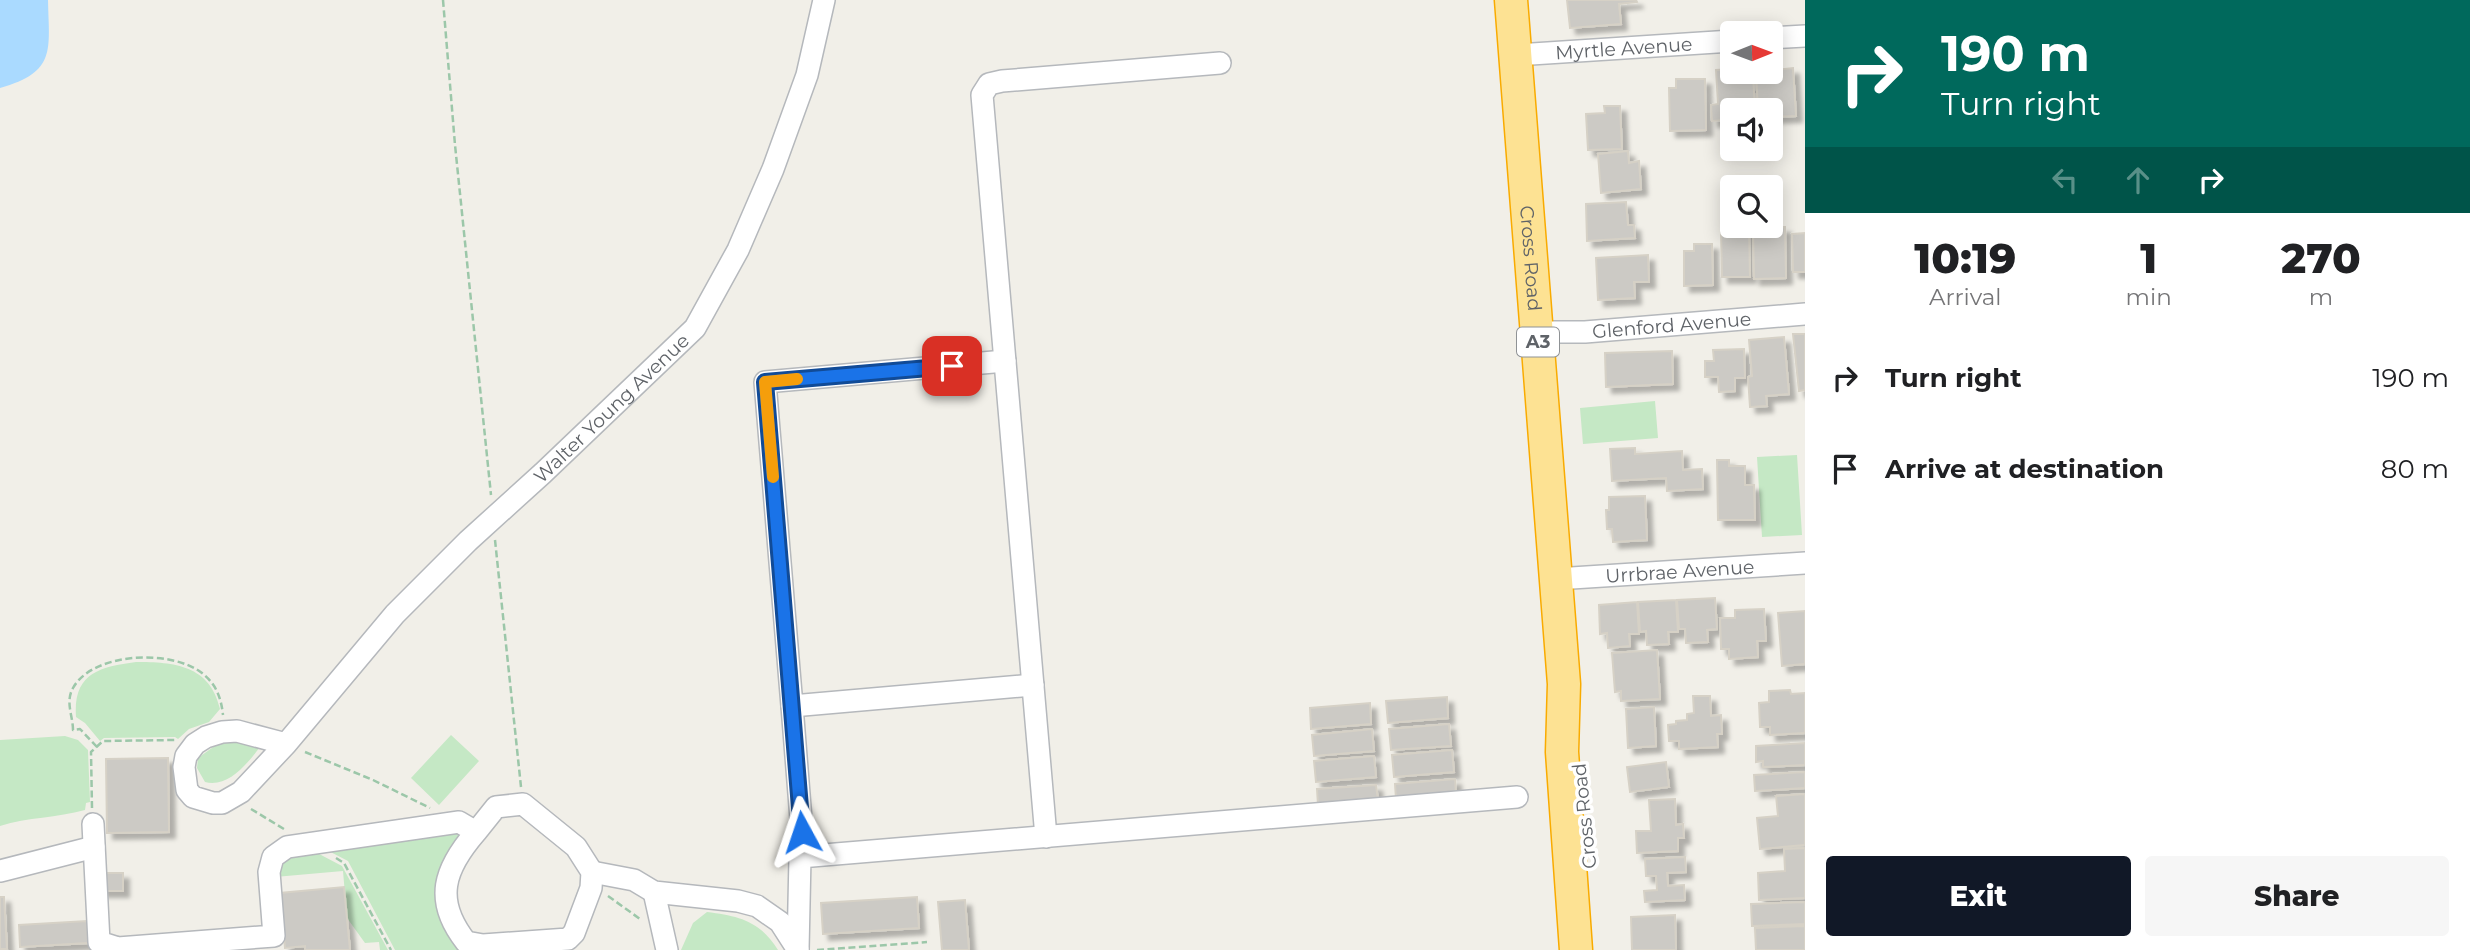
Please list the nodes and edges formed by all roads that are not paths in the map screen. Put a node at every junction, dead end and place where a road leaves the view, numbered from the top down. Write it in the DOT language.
graph roads {
  1 [pos="824,0"];
  2 [pos="1511,0"];
  3 [pos="1805,36"];
  4 [pos="1783,37"];
  5 [pos="1720,42"];
  6 [pos="1516,55"];
  7 [pos="1220,63"];
  8 [pos="1805,314"];
  9 [pos="1537,332"];
  10 [pos="1005,362"];
  11 [pos="1805,563"];
  12 [pos="1556,579"];
  13 [pos="1564,684"];
  14 [pos="1033,685"];
  15 [pos="792,706"];
  16 [pos="286,744"];
  17 [pos="1517,797"];
  18 [pos="93,824"];
  19 [pos="468,827"];
  20 [pos="1046,837"];
  21 [pos="94,847"];
  22 [pos="804,857"];
  23 [pos="0,871"];
  24 [pos="592,872"];
  25 [pos="654,892"];
  26 [pos="118,949"];
  27 [pos="667,950"];
  28 [pos="798,950"];
  29 [pos="1576,950"];
  30 [pos="1596,950"];
  1 -- 16 [label="street, Walter Young Avenue"];
  2 -- 6 [label="highway, Cross Road / A3"];
  3 -- 4 [label="street"];
  5 -- 6 [label="street, Myrtle Avenue"];
  6 -- 9 [label="highway, Cross Road / A3"];
  7 -- 10 [label="street"];
  8 -- 9 [label="street, Glenford Avenue"];
  9 -- 12 [label="highway, Cross Road / A3"];
  10 -- 14 [label="street"];
  10 -- 15 [label="street"];
  11 -- 12 [label="street, Urrbrae Avenue"];
  12 -- 13 [label="highway, Cross Road / A3"];
  13 -- 29 [label="highway, Cross Road / A3"];
  13 -- 30 [label="highway, Cross Road / A3"];
  14 -- 15 [label="street"];
  14 -- 20 [label="street"];
  15 -- 22 [label="street"];
  16 -- 16 [label="street, Walter Young Avenue"];
  17 -- 20 [label="street"];
  18 -- 21 [label="street"];
  19 -- 24 [label="street"];
  19 -- 24 [label="street"];
  19 -- 26 [label="street"];
  20 -- 22 [label="street"];
  21 -- 23 [label="street"];
  21 -- 26 [label="street"];
  22 -- 28 [label="street"];
  24 -- 25 [label="street"];
  25 -- 27 [label="street"];
  25 -- 28 [label="street"];
}
